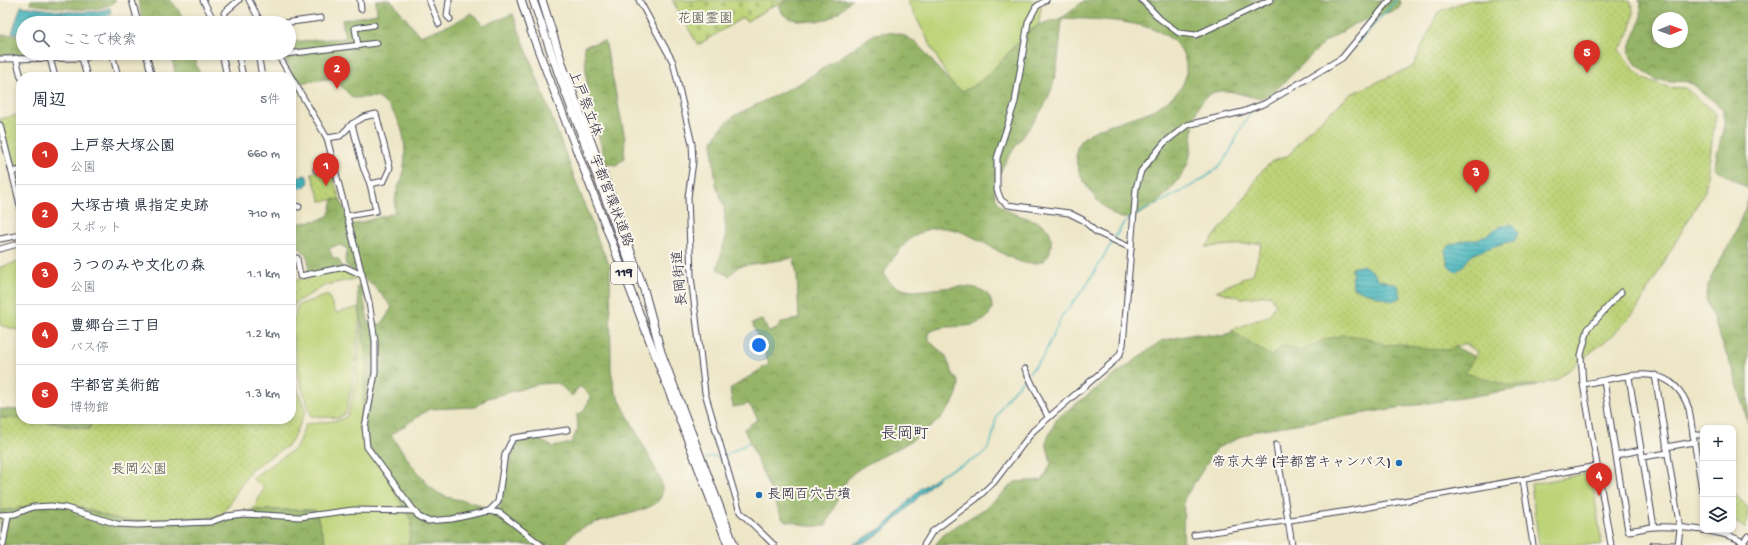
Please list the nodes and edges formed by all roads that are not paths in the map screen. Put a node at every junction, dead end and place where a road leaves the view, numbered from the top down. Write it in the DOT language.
graph roads {
  1 [pos="132,0"];
  2 [pos="203,0"];
  3 [pos="239,0"];
  4 [pos="249,0"];
  5 [pos="360,0"];
  6 [pos="429,0"];
  7 [pos="449,0"];
  8 [pos="521,0"];
  9 [pos="528,0"];
  10 [pos="533,0"];
  11 [pos="542,0"];
  12 [pos="639,0"];
  13 [pos="1046,0"];
  14 [pos="1142,0"];
  15 [pos="1270,0"];
  16 [pos="1390,0"];
  17 [pos="361,9"];
  18 [pos="136,16"];
  19 [pos="211,16"];
  20 [pos="225,16"];
  21 [pos="257,16"];
  22 [pos="321,18"];
  23 [pos="450,19"];
  24 [pos="296,21"];
  25 [pos="439,24"];
  26 [pos="374,25"];
  27 [pos="377,43"];
  28 [pos="358,46"];
  29 [pos="296,52"];
  30 [pos="16,58"];
  31 [pos="0,59"];
  32 [pos="17,60"];
  33 [pos="51,60"];
  34 [pos="83,60"];
  35 [pos="114,60"];
  36 [pos="148,60"];
  37 [pos="223,60"];
  38 [pos="239,60"];
  39 [pos="259,60"];
  40 [pos="282,60"];
  41 [pos="20,72"];
  42 [pos="54,72"];
  43 [pos="86,72"];
  44 [pos="117,72"];
  45 [pos="151,72"];
  46 [pos="226,72"];
  47 [pos="242,72"];
  48 [pos="261,72"];
  49 [pos="288,72"];
  50 [pos="296,85"];
  51 [pos="352,124"];
  52 [pos="0,125"];
  53 [pos="1,135"];
  54 [pos="327,138"];
  55 [pos="334,165"];
  56 [pos="316,170"];
  57 [pos="16,171"];
  58 [pos="12,172"];
  59 [pos="370,184"];
  60 [pos="16,189"];
  61 [pos="296,207"];
  62 [pos="299,208"];
  63 [pos="347,216"];
  64 [pos="16,236"];
  65 [pos="0,239"];
  66 [pos="16,245"];
  67 [pos="1131,248"];
  68 [pos="0,249"];
  69 [pos="296,258"];
  70 [pos="362,275"];
  71 [pos="1621,292"];
  72 [pos="658,352"];
  73 [pos="1025,369"];
  74 [pos="1655,375"];
  75 [pos="1629,377"];
  76 [pos="1604,381"];
  77 [pos="1583,384"];
  78 [pos="1048,417"];
  79 [pos="567,430"];
  80 [pos="1693,435"];
  81 [pos="1700,435"];
  82 [pos="1694,442"];
  83 [pos="1276,445"];
  84 [pos="1666,447"];
  85 [pos="1641,450"];
  86 [pos="1668,453"];
  87 [pos="1616,455"];
  88 [pos="1642,457"];
  89 [pos="1597,466"];
  90 [pos="1700,474"];
  91 [pos="1523,480"];
  92 [pos="412,511"];
  93 [pos="489,511"];
  94 [pos="0,515"];
  95 [pos="8,516"];
  96 [pos="1288,521"];
  97 [pos="1654,527"];
  98 [pos="1680,529"];
  99 [pos="1700,530"];
  100 [pos="1721,533"];
  101 [pos="1194,535"];
  102 [pos="1748,536"];
  103 [pos="1745,544"];
  104 [pos="2,545"];
  105 [pos="541,545"];
  106 [pos="728,545"];
  107 [pos="734,545"];
  108 [pos="774,545"];
  109 [pos="924,545"];
  110 [pos="1292,545"];
  111 [pos="1533,545"];
  112 [pos="1611,545"];
  113 [pos="1653,545"];
  114 [pos="1679,545"];
  1 -- 18 [label="street"];
  2 -- 19 [label="street"];
  3 -- 20 [label="street"];
  4 -- 21 [label="street"];
  5 -- 17 [label="street"];
  6 -- 25 [label="street"];
  7 -- 23 [label="street"];
  8 -- 72 [label="highway, 宇都宮環状道路 / 119"];
  9 -- 72 [label="highway, 上戸祭立体 / 119"];
  10 -- 72 [label="highway, 上戸祭立体 / 119"];
  11 -- 72 [label="highway, 宇都宮環状道路 / 119"];
  12 -- 108 [label="street, 長岡街道"];
  13 -- 67 [label="street"];
  14 -- 15 [label="street"];
  16 -- 67 [label="street"];
  22 -- 24 [label="street"];
  26 -- 28 [label="street"];
  27 -- 28 [label="street"];
  28 -- 29 [label="street"];
  30 -- 31 [label="street"];
  32 -- 41 [label="street"];
  33 -- 42 [label="street"];
  34 -- 43 [label="street"];
  35 -- 44 [label="street"];
  36 -- 45 [label="street"];
  37 -- 46 [label="street"];
  38 -- 47 [label="street"];
  39 -- 48 [label="street"];
  40 -- 49 [label="street"];
  50 -- 54 [label="street"];
  51 -- 54 [label="street"];
  51 -- 59 [label="street"];
  51 -- 59 [label="street"];
  52 -- 53 [label="street"];
  53 -- 58 [label="street"];
  54 -- 55 [label="street"];
  55 -- 56 [label="street"];
  55 -- 63 [label="street"];
  57 -- 58 [label="street"];
  58 -- 60 [label="street"];
  59 -- 63 [label="street"];
  61 -- 62 [label="street"];
  63 -- 70 [label="street"];
  64 -- 65 [label="street"];
  66 -- 68 [label="street"];
  67 -- 78 [label="street"];
  69 -- 70 [label="street"];
  70 -- 92 [label="street"];
  71 -- 77 [label="street"];
  72 -- 106 [label="highway, 宇都宮環状道路 / 119"];
  72 -- 107 [label="highway, 宇都宮環状道路 / 119"];
  73 -- 78 [label="street"];
  74 -- 75 [label="street"];
  74 -- 80 [label="street"];
  74 -- 84 [label="street"];
  75 -- 76 [label="street"];
  75 -- 85 [label="street"];
  76 -- 77 [label="street"];
  76 -- 87 [label="street"];
  77 -- 89 [label="street"];
  78 -- 109 [label="street"];
  79 -- 93 [label="street"];
  80 -- 81 [label="street"];
  80 -- 82 [label="street"];
  82 -- 84 [label="street"];
  82 -- 90 [label="street"];
  83 -- 96 [label="street"];
  84 -- 86 [label="street"];
  85 -- 87 [label="street"];
  85 -- 88 [label="street"];
  86 -- 88 [label="street"];
  86 -- 98 [label="street"];
  87 -- 97 [label="street"];
  88 -- 97 [label="street"];
  89 -- 91 [label="street"];
  89 -- 112 [label="street"];
  91 -- 96 [label="street"];
  91 -- 111 [label="street"];
  92 -- 93 [label="street"];
  92 -- 95 [label="street"];
  93 -- 105 [label="street"];
  94 -- 95 [label="street"];
  95 -- 104 [label="street"];
  96 -- 101 [label="street"];
  96 -- 110 [label="street"];
  97 -- 98 [label="street"];
  98 -- 99 [label="street"];
  98 -- 114 [label="street"];
  100 -- 103 [label="street"];
  102 -- 103 [label="street"];
  113 -- 114 [label="street"];
}
